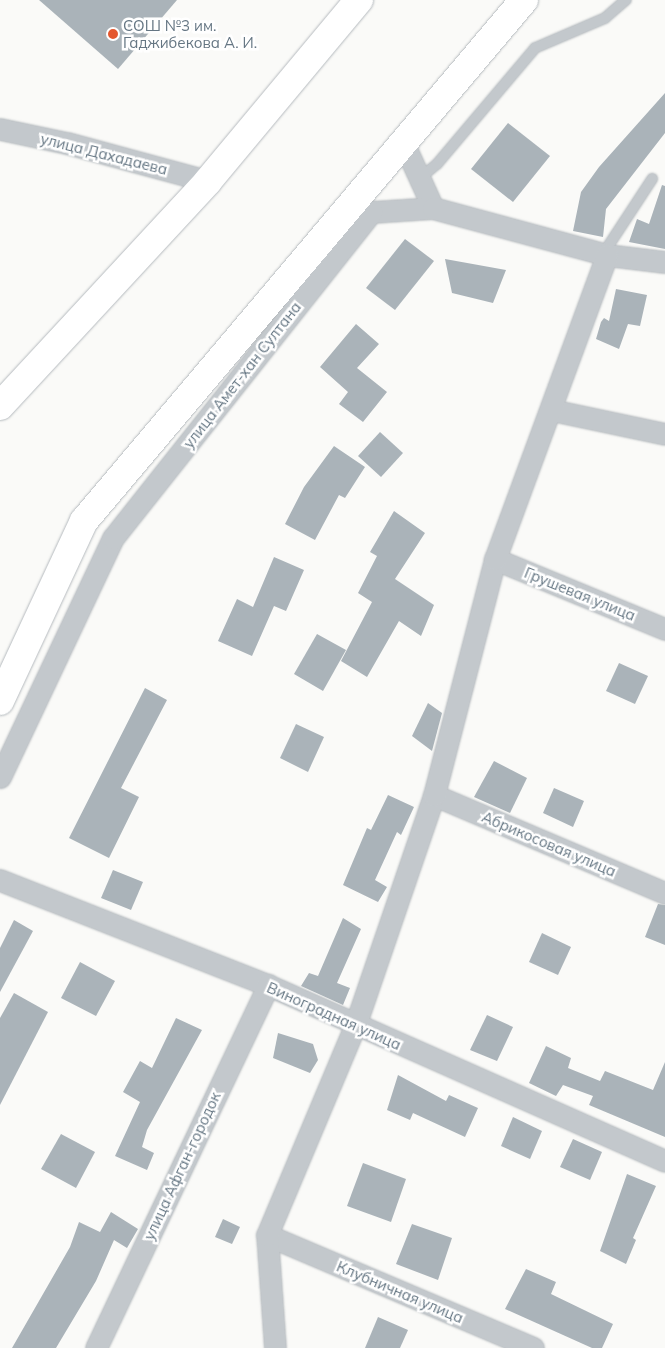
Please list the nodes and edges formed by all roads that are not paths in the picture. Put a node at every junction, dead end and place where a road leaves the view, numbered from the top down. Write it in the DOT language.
graph roads {
  1 [pos="359,0"];
  2 [pos="512,0"];
  3 [pos="524,0"];
  4 [pos="626,0"];
  5 [pos="499,30"];
  6 [pos="0,129"];
  7 [pos="404,144"];
  8 [pos="419,179"];
  9 [pos="652,179"];
  10 [pos="208,181"];
  11 [pos="433,208"];
  12 [pos="358,213"];
  13 [pos="605,254"];
  14 [pos="665,262"];
  15 [pos="0,406"];
  16 [pos="551,410"];
  17 [pos="665,434"];
  18 [pos="495,559"];
  19 [pos="665,629"];
  20 [pos="0,700"];
  21 [pos="0,777"];
  22 [pos="434,795"];
  23 [pos="0,880"];
  24 [pos="665,893"];
  25 [pos="268,985"];
  26 [pos="355,1026"];
  27 [pos="665,1161"];
  28 [pos="267,1235"];
  29 [pos="96,1348"];
  30 [pos="275,1348"];
  31 [pos="533,1348"];
  1 -- 10 [label="main road"];
  2 -- 5 [label="main road"];
  3 -- 5 [label="main road"];
  4 -- 8 [label="lane"];
  5 -- 7 [label="main road"];
  6 -- 10 [label="street, улица Дахадаева"];
  7 -- 8 [label="street"];
  7 -- 12 [label="main road"];
  8 -- 11 [label="street"];
  9 -- 13 [label="lane"];
  10 -- 15 [label="main road"];
  11 -- 12 [label="street"];
  11 -- 13 [label="street"];
  12 -- 20 [label="main road"];
  12 -- 21 [label="street, улица Амет-хан Султана"];
  13 -- 14 [label="street"];
  13 -- 16 [label="street"];
  16 -- 17 [label="street"];
  16 -- 18 [label="street"];
  18 -- 19 [label="street, Грушевая улица"];
  18 -- 22 [label="street"];
  22 -- 24 [label="street, Абрикосовая улица"];
  22 -- 26 [label="street"];
  23 -- 25 [label="street, Виноградная улица"];
  25 -- 26 [label="street, Виноградная улица"];
  25 -- 29 [label="street, улица Афган-городок"];
  26 -- 27 [label="street, Виноградная улица"];
  26 -- 28 [label="street"];
  28 -- 30 [label="street"];
  28 -- 31 [label="street, Клубничная улица"];
}
